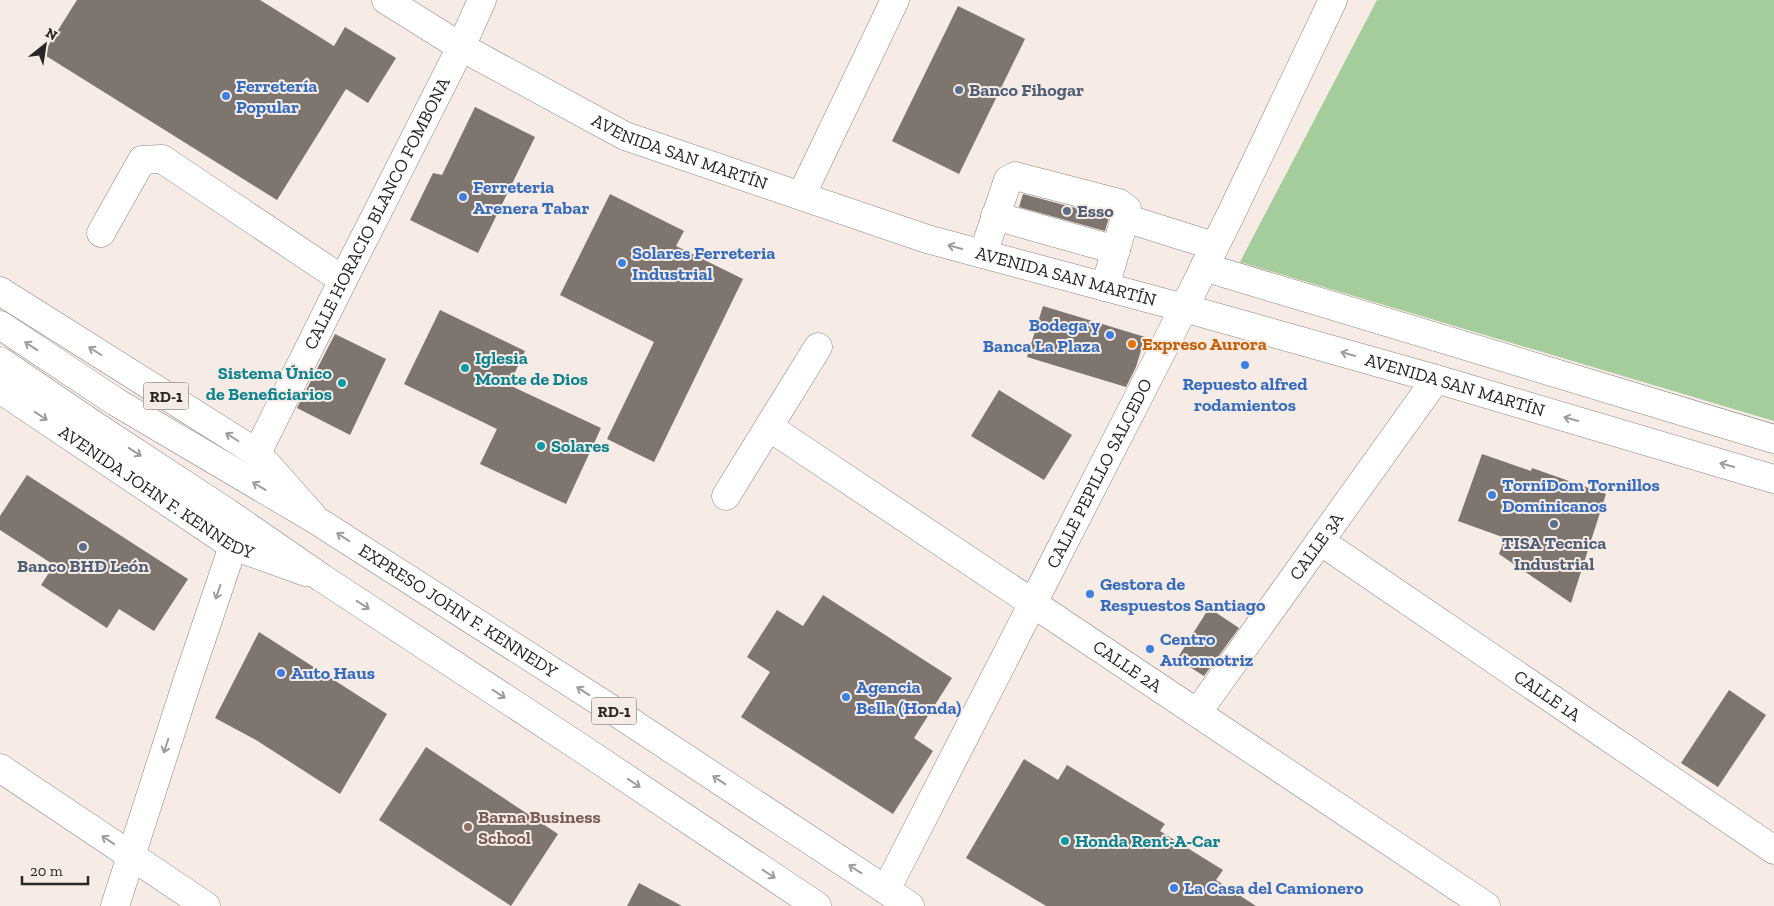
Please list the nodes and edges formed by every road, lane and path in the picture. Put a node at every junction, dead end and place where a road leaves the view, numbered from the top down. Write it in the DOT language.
graph roads {
  1 [pos="386,0"];
  2 [pos="482,0"];
  3 [pos="895,0"];
  4 [pos="1333,0"];
  5 [pos="461,47"];
  6 [pos="801,196"];
  7 [pos="995,216"];
  8 [pos="1125,218"];
  9 [pos="101,233"];
  10 [pos="1116,250"];
  11 [pos="982,254"];
  12 [pos="1209,257"];
  13 [pos="343,280"];
  14 [pos="1106,287"];
  15 [pos="0,290"];
  16 [pos="1184,308"];
  17 [pos="0,325"];
  18 [pos="818,347"];
  19 [pos="0,361"];
  20 [pos="1436,379"];
  21 [pos="0,389"];
  22 [pos="769,427"];
  23 [pos="1774,439"];
  24 [pos="257,453"];
  25 [pos="1774,479"];
  26 [pos="726,496"];
  27 [pos="316,520"];
  28 [pos="1320,541"];
  29 [pos="233,546"];
  30 [pos="322,578"];
  31 [pos="1032,603"];
  32 [pos="1197,713"];
  33 [pos="0,768"];
  34 [pos="1774,850"];
  35 [pos="130,855"];
  36 [pos="886,890"];
  37 [pos="807,903"];
  38 [pos="115,906"];
  39 [pos="206,906"];
  40 [pos="910,906"];
  41 [pos="1486,906"];
  1 -- 5 [label="main road, AVENIDA SAN MARTÍN"];
  2 -- 5 [label="main road, CALLE HORACIO BLANCO FOMBONA"];
  3 -- 6 [label="main road"];
  4 -- 12 [label="main road, CALLE PEPILLO SALCEDO"];
  5 -- 6 [label="main road, AVENIDA SAN MARTÍN"];
  5 -- 13 [label="main road, CALLE HORACIO BLANCO FOMBONA"];
  11 -- 6 [label="main road, AVENIDA SAN MARTÍN, one-way"];
  7 -- 8 [label="main road"];
  7 -- 10 [label="main road"];
  7 -- 11 [label="main road"];
  8 -- 10 [label="main road"];
  8 -- 12 [label="main road"];
  9 -- 13 [label="main road"];
  10 -- 14 [label="main road"];
  11 -- 14 [label="main road, AVENIDA SAN MARTÍN"];
  12 -- 16 [label="main road, CALLE PEPILLO SALCEDO"];
  12 -- 23 [label="main road"];
  13 -- 24 [label="main road, CALLE HORACIO BLANCO FOMBONA"];
  14 -- 16 [label="main road, AVENIDA SAN MARTÍN"];
  24 -- 15 [label="main road, RD-1, one-way"];
  20 -- 16 [label="main road, AVENIDA SAN MARTÍN, one-way"];
  16 -- 31 [label="main road, CALLE PEPILLO SALCEDO"];
  27 -- 17 [label="main road, EXPRESO JOHN F. KENNEDY / RD-1, one-way"];
  18 -- 22 [label="main road"];
  19 -- 30 [label="main road, RD-1, one-way"];
  25 -- 20 [label="main road, AVENIDA SAN MARTÍN, one-way"];
  20 -- 28 [label="main road, CALLE 3A"];
  21 -- 29 [label="main road, AVENIDA JOHN F. KENNEDY / RD-1, one-way"];
  22 -- 26 [label="main road"];
  22 -- 31 [label="main road, CALLE 2A"];
  24 -- 27 [label="main road, RD-1"];
  36 -- 27 [label="main road, EXPRESO JOHN F. KENNEDY / RD-1, one-way"];
  28 -- 32 [label="main road, CALLE 3A"];
  28 -- 34 [label="main road, CALLE 1A"];
  29 -- 30 [label="main road, AVENIDA JOHN F. KENNEDY / RD-1"];
  29 -- 35 [label="main road, one-way"];
  30 -- 37 [label="main road, RD-1, one-way"];
  31 -- 32 [label="main road, CALLE 2A"];
  31 -- 36 [label="main road, CALLE PEPILLO SALCEDO"];
  32 -- 41 [label="main road, CALLE 2A"];
  35 -- 33 [label="main road, one-way"];
  35 -- 38 [label="main road"];
  35 -- 39 [label="main road"];
  36 -- 40 [label="main road, EXPRESO JOHN F. KENNEDY / RD-1"];
}
